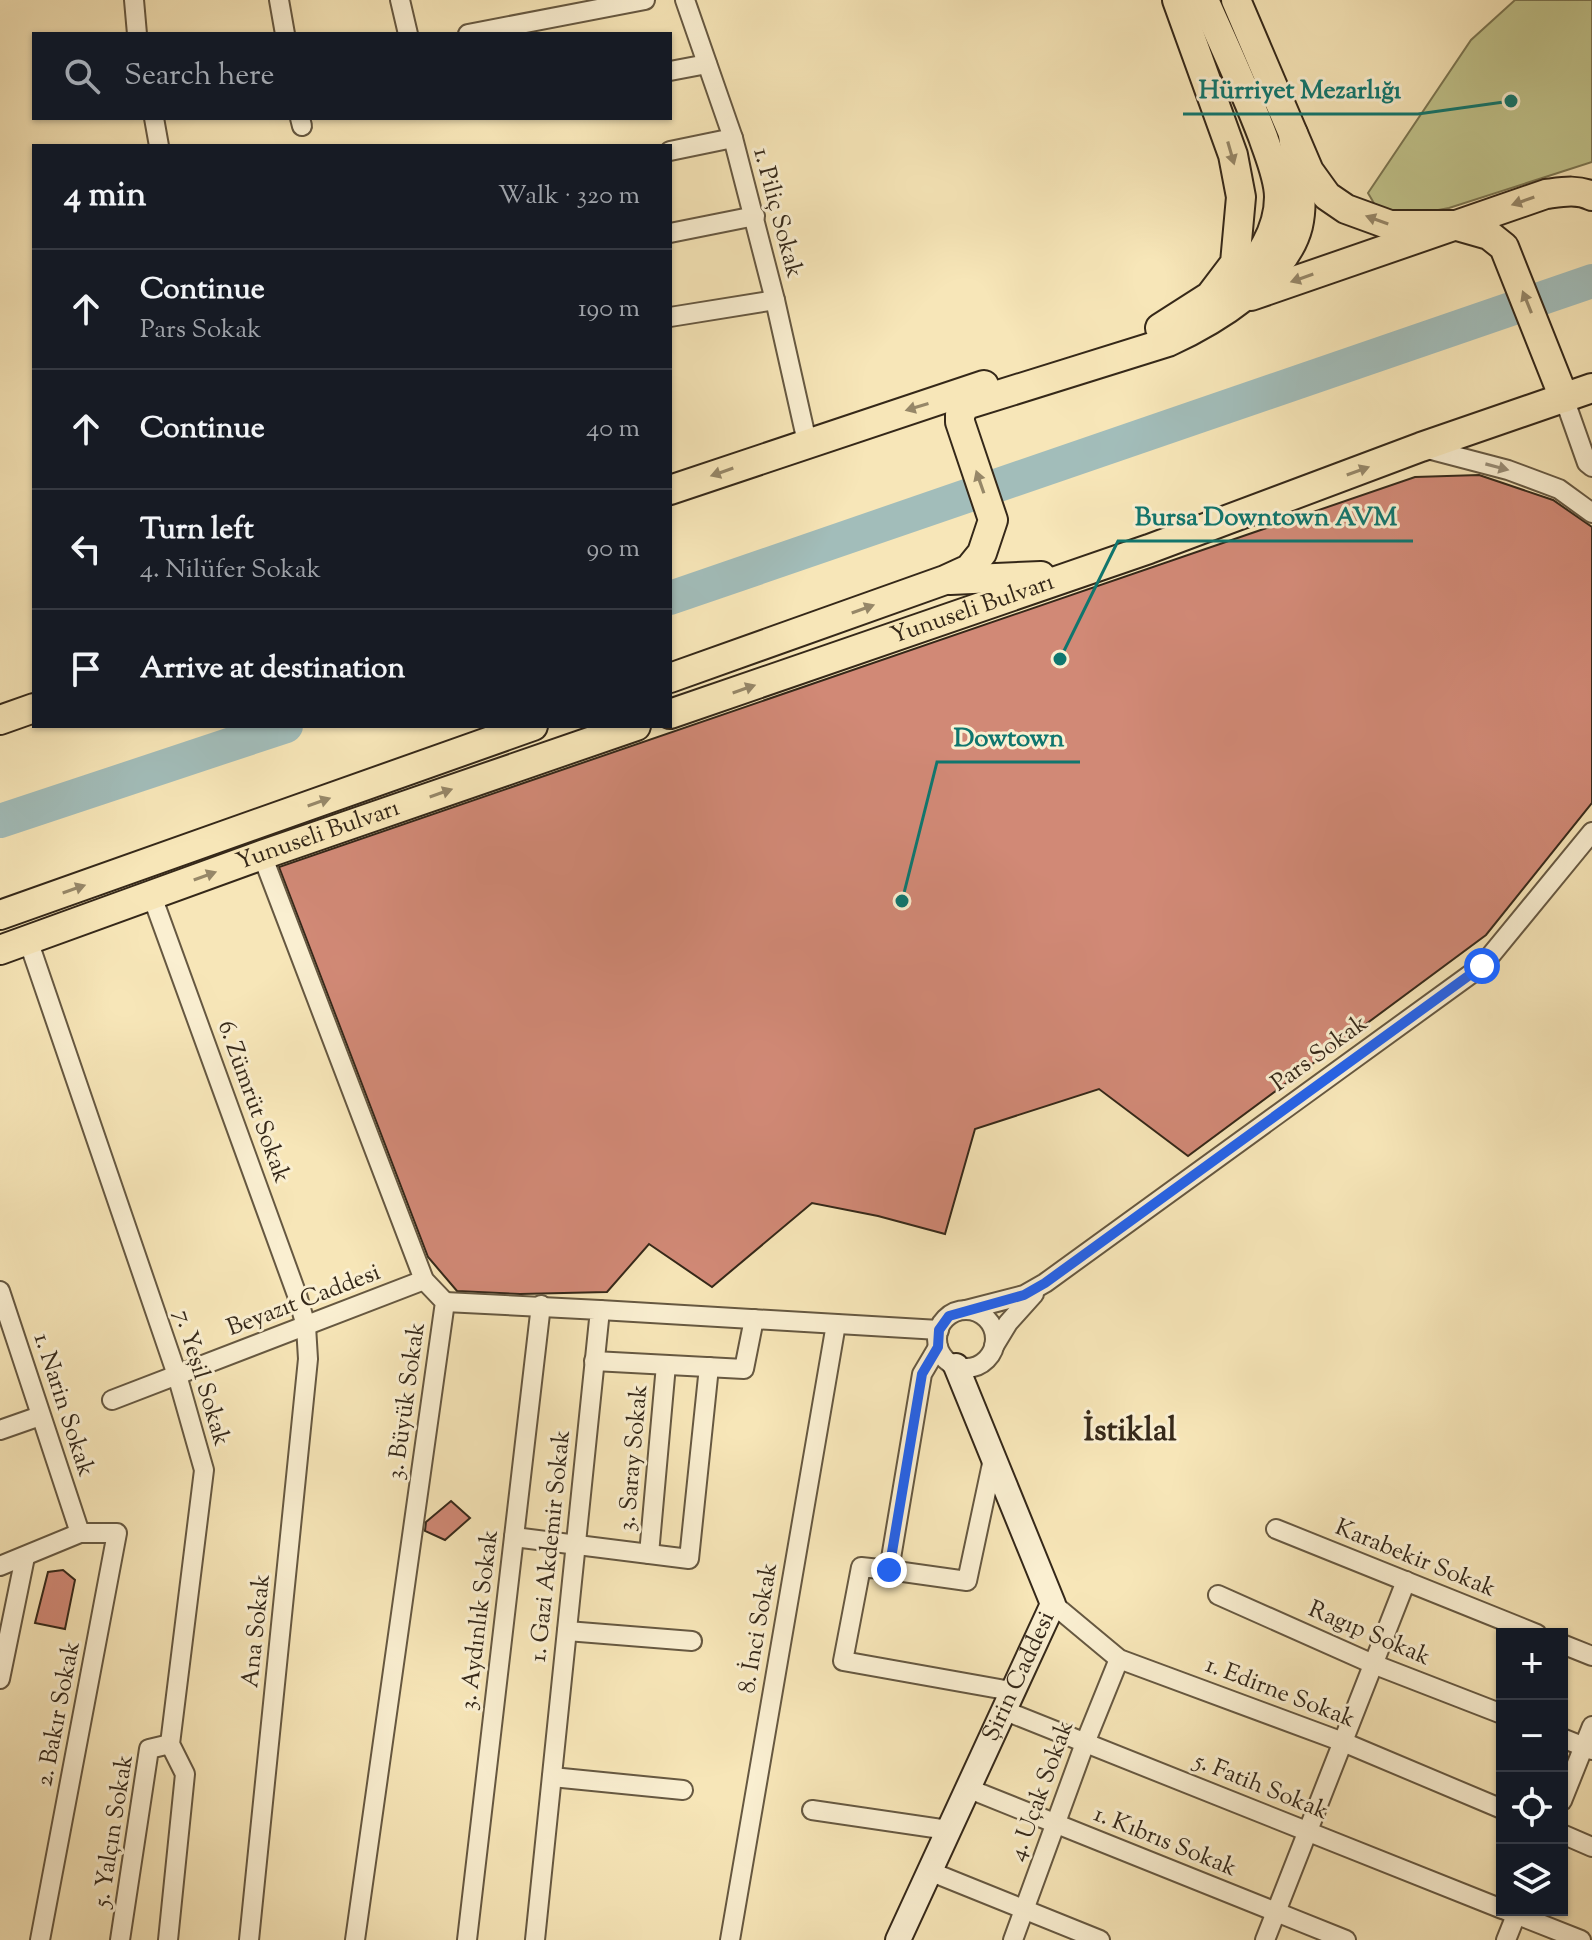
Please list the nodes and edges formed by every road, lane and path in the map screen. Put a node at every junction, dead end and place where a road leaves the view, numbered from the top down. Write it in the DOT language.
graph roads {
  1 [pos="134,0"];
  2 [pos="279,0"];
  3 [pos="400,0"];
  4 [pos="645,0"];
  5 [pos="685,0"];
  6 [pos="1177,0"];
  7 [pos="1204,0"];
  8 [pos="1236,0"];
  9 [pos="137,32"];
  10 [pos="285,32"];
  11 [pos="408,32"];
  12 [pos="478,32"];
  13 [pos="707,64"];
  14 [pos="672,71"];
  15 [pos="154,120"];
  16 [pos="1293,134"];
  17 [pos="733,138"];
  18 [pos="159,144"];
  19 [pos="672,151"];
  20 [pos="1592,196"];
  21 [pos="755,216"];
  22 [pos="1454,225"];
  23 [pos="672,233"];
  24 [pos="775,300"];
  25 [pos="1239,300"];
  26 [pos="1200,314"];
  27 [pos="672,317"];
  28 [pos="1160,328"];
  29 [pos="1592,388"];
  30 [pos="1564,398"];
  31 [pos="807,442"];
  32 [pos="1592,444"];
  33 [pos="1421,447"];
  34 [pos="1590,465"];
  35 [pos="672,489"];
  36 [pos="1592,513"];
  37 [pos="1085,571"];
  38 [pos="945,580"];
  39 [pos="672,677"];
  40 [pos="32,709"];
  41 [pos="672,713"];
  42 [pos="0,720"];
  43 [pos="527,728"];
  44 [pos="630,728"];
  45 [pos="1592,832"];
  46 [pos="262,855"];
  47 [pos="152,896"];
  48 [pos="0,915"];
  49 [pos="28,940"];
  50 [pos="0,950"];
  51 [pos="424,1280"];
  52 [pos="1045,1283"];
  53 [pos="0,1291"];
  54 [pos="445,1302"];
  55 [pos="541,1305"];
  56 [pos="600,1310"];
  57 [pos="966,1310"];
  58 [pos="754,1319"];
  59 [pos="836,1324"];
  60 [pos="306,1326"];
  61 [pos="938,1338"];
  62 [pos="993,1348"];
  63 [pos="594,1361"];
  64 [pos="666,1365"];
  65 [pos="956,1366"];
  66 [pos="709,1367"];
  67 [pos="177,1375"];
  68 [pos="112,1400"];
  69 [pos="40,1416"];
  70 [pos="0,1430"];
  71 [pos="993,1459"];
  72 [pos="1276,1529"];
  73 [pos="80,1533"];
  74 [pos="514,1537"];
  75 [pos="575,1546"];
  76 [pos="649,1554"];
  77 [pos="25,1557"];
  78 [pos="0,1566"];
  79 [pos="889,1570"];
  80 [pos="1406,1581"];
  81 [pos="1218,1595"];
  82 [pos="1053,1604"];
  83 [pos="1522,1628"];
  84 [pos="567,1631"];
  85 [pos="692,1641"];
  86 [pos="1568,1646"];
  87 [pos="1592,1656"];
  88 [pos="1119,1659"];
  89 [pos="1373,1664"];
  90 [pos="0,1679"];
  91 [pos="1007,1701"];
  92 [pos="1496,1712"];
  93 [pos="1592,1726"];
  94 [pos="1568,1740"];
  95 [pos="1343,1742"];
  96 [pos="1085,1743"];
  97 [pos="170,1744"];
  98 [pos="1588,1748"];
  99 [pos="552,1777"];
  100 [pos="967,1788"];
  101 [pos="1568,1789"];
  102 [pos="683,1790"];
  103 [pos="1496,1806"];
  104 [pos="812,1810"];
  105 [pos="1055,1824"];
  106 [pos="948,1830"];
  107 [pos="1308,1831"];
  108 [pos="1568,1837"];
  109 [pos="1592,1847"];
  110 [pos="929,1871"];
  111 [pos="1496,1905"];
  112 [pos="1024,1909"];
  113 [pos="1276,1912"];
  114 [pos="1509,1916"];
  115 [pos="1522,1916"];
  116 [pos="40,1940"];
  117 [pos="120,1940"];
  118 [pos="168,1940"];
  119 [pos="249,1940"];
  120 [pos="355,1940"];
  121 [pos="470,1940"];
  122 [pos="535,1940"];
  123 [pos="730,1940"];
  124 [pos="898,1940"];
  125 [pos="1013,1940"];
  126 [pos="1100,1940"];
  127 [pos="1265,1940"];
  128 [pos="1346,1940"];
  129 [pos="1506,1940"];
  130 [pos="1581,1940"];
  1 -- 9 [label="street"];
  2 -- 10 [label="street"];
  3 -- 11 [label="street"];
  4 -- 12 [label="street"];
  5 -- 13 [label="street, 1. Piliç Sokak"];
  6 -- 28 [label="main road, one-way"];
  7 -- 26 [label="main road"];
  8 -- 16 [label="main road"];
  13 -- 14 [label="street"];
  13 -- 17 [label="street, 1. Piliç Sokak"];
  15 -- 18 [label="street"];
  22 -- 16 [label="main road, one-way"];
  16 -- 25 [label="main road"];
  17 -- 19 [label="street"];
  17 -- 21 [label="street, 1. Piliç Sokak"];
  20 -- 22 [label="main road, one-way"];
  21 -- 23 [label="street"];
  21 -- 24 [label="street, 1. Piliç Sokak"];
  22 -- 25 [label="main road, one-way"];
  30 -- 22 [label="main road, one-way"];
  24 -- 27 [label="street"];
  24 -- 31 [label="street, 1. Piliç Sokak"];
  25 -- 26 [label="main road"];
  38 -- 25 [label="main road, one-way"];
  26 -- 28 [label="main road"];
  28 -- 31 [label="main road, one-way"];
  29 -- 30 [label="main road, Yunuseli Bulvarı"];
  30 -- 33 [label="main road, Yunuseli Bulvarı"];
  30 -- 34 [label="street"];
  31 -- 35 [label="main road, one-way"];
  32 -- 34 [label="street"];
  33 -- 36 [label="street, one-way"];
  37 -- 33 [label="main road, Yunuseli Bulvarı, one-way"];
  37 -- 38 [label="main road"];
  41 -- 37 [label="main road, Yunuseli Bulvarı, one-way"];
  39 -- 38 [label="main road, one-way"];
  40 -- 42 [label="main road"];
  48 -- 43 [label="main road, Yunuseli Bulvarı, one-way"];
  46 -- 44 [label="main road, Yunuseli Bulvarı, one-way"];
  45 -- 52 [label="street, Pars Sokak"];
  47 -- 46 [label="main road, Yunuseli Bulvarı, one-way"];
  46 -- 51 [label="street, 3. Büyük Sokak"];
  47 -- 49 [label="main road, Yunuseli Bulvarı"];
  47 -- 60 [label="street, 6. Zümrüt Sokak"];
  49 -- 50 [label="main road, Yunuseli Bulvarı"];
  49 -- 67 [label="street, 7. Yeşil Sokak"];
  51 -- 54 [label="street, 3. Büyük Sokak"];
  51 -- 60 [label="street, Beyazıt Caddesi"];
  52 -- 57 [label="street"];
  52 -- 62 [label="street"];
  53 -- 69 [label="street, 1. Narin Sokak"];
  54 -- 55 [label="street"];
  54 -- 120 [label="street, 3. Büyük Sokak"];
  55 -- 56 [label="street"];
  55 -- 74 [label="street, 3. Aydınlık Sokak"];
  56 -- 58 [label="street"];
  56 -- 63 [label="street, 1. Gazi Akdemir Sokak"];
  57 -- 61 [label="street"];
  57 -- 62 [label="street"];
  58 -- 59 [label="street"];
  58 -- 66 [label="street"];
  59 -- 61 [label="street"];
  59 -- 123 [label="street, 8. İnci Sokak"];
  60 -- 67 [label="street, Beyazıt Caddesi"];
  60 -- 119 [label="street, Ana Sokak"];
  61 -- 65 [label="street"];
  61 -- 79 [label="street"];
  62 -- 65 [label="street"];
  63 -- 64 [label="street"];
  63 -- 75 [label="street, 1. Gazi Akdemir Sokak"];
  64 -- 66 [label="street"];
  64 -- 76 [label="street, 3. Saray Sokak"];
  65 -- 71 [label="street, Şirin Caddesi"];
  66 -- 76 [label="street"];
  67 -- 68 [label="street, Beyazıt Caddesi"];
  67 -- 97 [label="street, 7. Yeşil Sokak"];
  69 -- 70 [label="street"];
  69 -- 73 [label="street, 1. Narin Sokak"];
  71 -- 79 [label="street"];
  71 -- 82 [label="street, Şirin Caddesi"];
  72 -- 80 [label="street, Karabekir Sokak"];
  73 -- 77 [label="street"];
  73 -- 116 [label="street, 2. Bakır Sokak"];
  74 -- 75 [label="street"];
  74 -- 121 [label="street, 3. Aydınlık Sokak"];
  75 -- 76 [label="street"];
  75 -- 84 [label="street, 1. Gazi Akdemir Sokak"];
  77 -- 78 [label="street"];
  77 -- 90 [label="street"];
  79 -- 91 [label="street, 5. Fatih Sokak"];
  80 -- 83 [label="street, Karabekir Sokak"];
  80 -- 89 [label="street"];
  81 -- 89 [label="street, Ragıp Sokak"];
  82 -- 88 [label="street, 1. Edirne Sokak"];
  82 -- 91 [label="street, Şirin Caddesi"];
  84 -- 85 [label="street"];
  84 -- 99 [label="street, 1. Gazi Akdemir Sokak"];
  86 -- 87 [label="street"];
  88 -- 95 [label="street, 1. Edirne Sokak"];
  88 -- 96 [label="street, 4. Uçak Sokak"];
  89 -- 92 [label="street, Ragıp Sokak"];
  89 -- 95 [label="street"];
  91 -- 96 [label="street, 5. Fatih Sokak"];
  91 -- 100 [label="street, Şirin Caddesi"];
  93 -- 98 [label="street"];
  94 -- 98 [label="street"];
  95 -- 103 [label="street, 1. Edirne Sokak"];
  95 -- 107 [label="street"];
  96 -- 105 [label="street, 4. Uçak Sokak"];
  96 -- 107 [label="street, 5. Fatih Sokak"];
  97 -- 117 [label="street, 5. Yalçın Sokak"];
  97 -- 118 [label="street, 7. Yeşil Sokak"];
  98 -- 101 [label="street"];
  99 -- 102 [label="street"];
  99 -- 122 [label="street, 1. Gazi Akdemir Sokak"];
  100 -- 105 [label="street, 1. Kıbrıs Sokak"];
  100 -- 106 [label="street, Şirin Caddesi"];
  104 -- 106 [label="street"];
  105 -- 112 [label="street, 4. Uçak Sokak"];
  105 -- 113 [label="street, 1. Kıbrıs Sokak"];
  106 -- 110 [label="street, Şirin Caddesi"];
  107 -- 111 [label="street, 5. Fatih Sokak"];
  107 -- 113 [label="street"];
  108 -- 109 [label="street"];
  110 -- 112 [label="street"];
  110 -- 124 [label="street, Şirin Caddesi"];
  112 -- 125 [label="street, 4. Uçak Sokak"];
  112 -- 126 [label="street"];
  113 -- 127 [label="street"];
  113 -- 128 [label="street, 1. Kıbrıs Sokak"];
  114 -- 129 [label="street"];
  115 -- 130 [label="street, 5. Fatih Sokak"];
}
